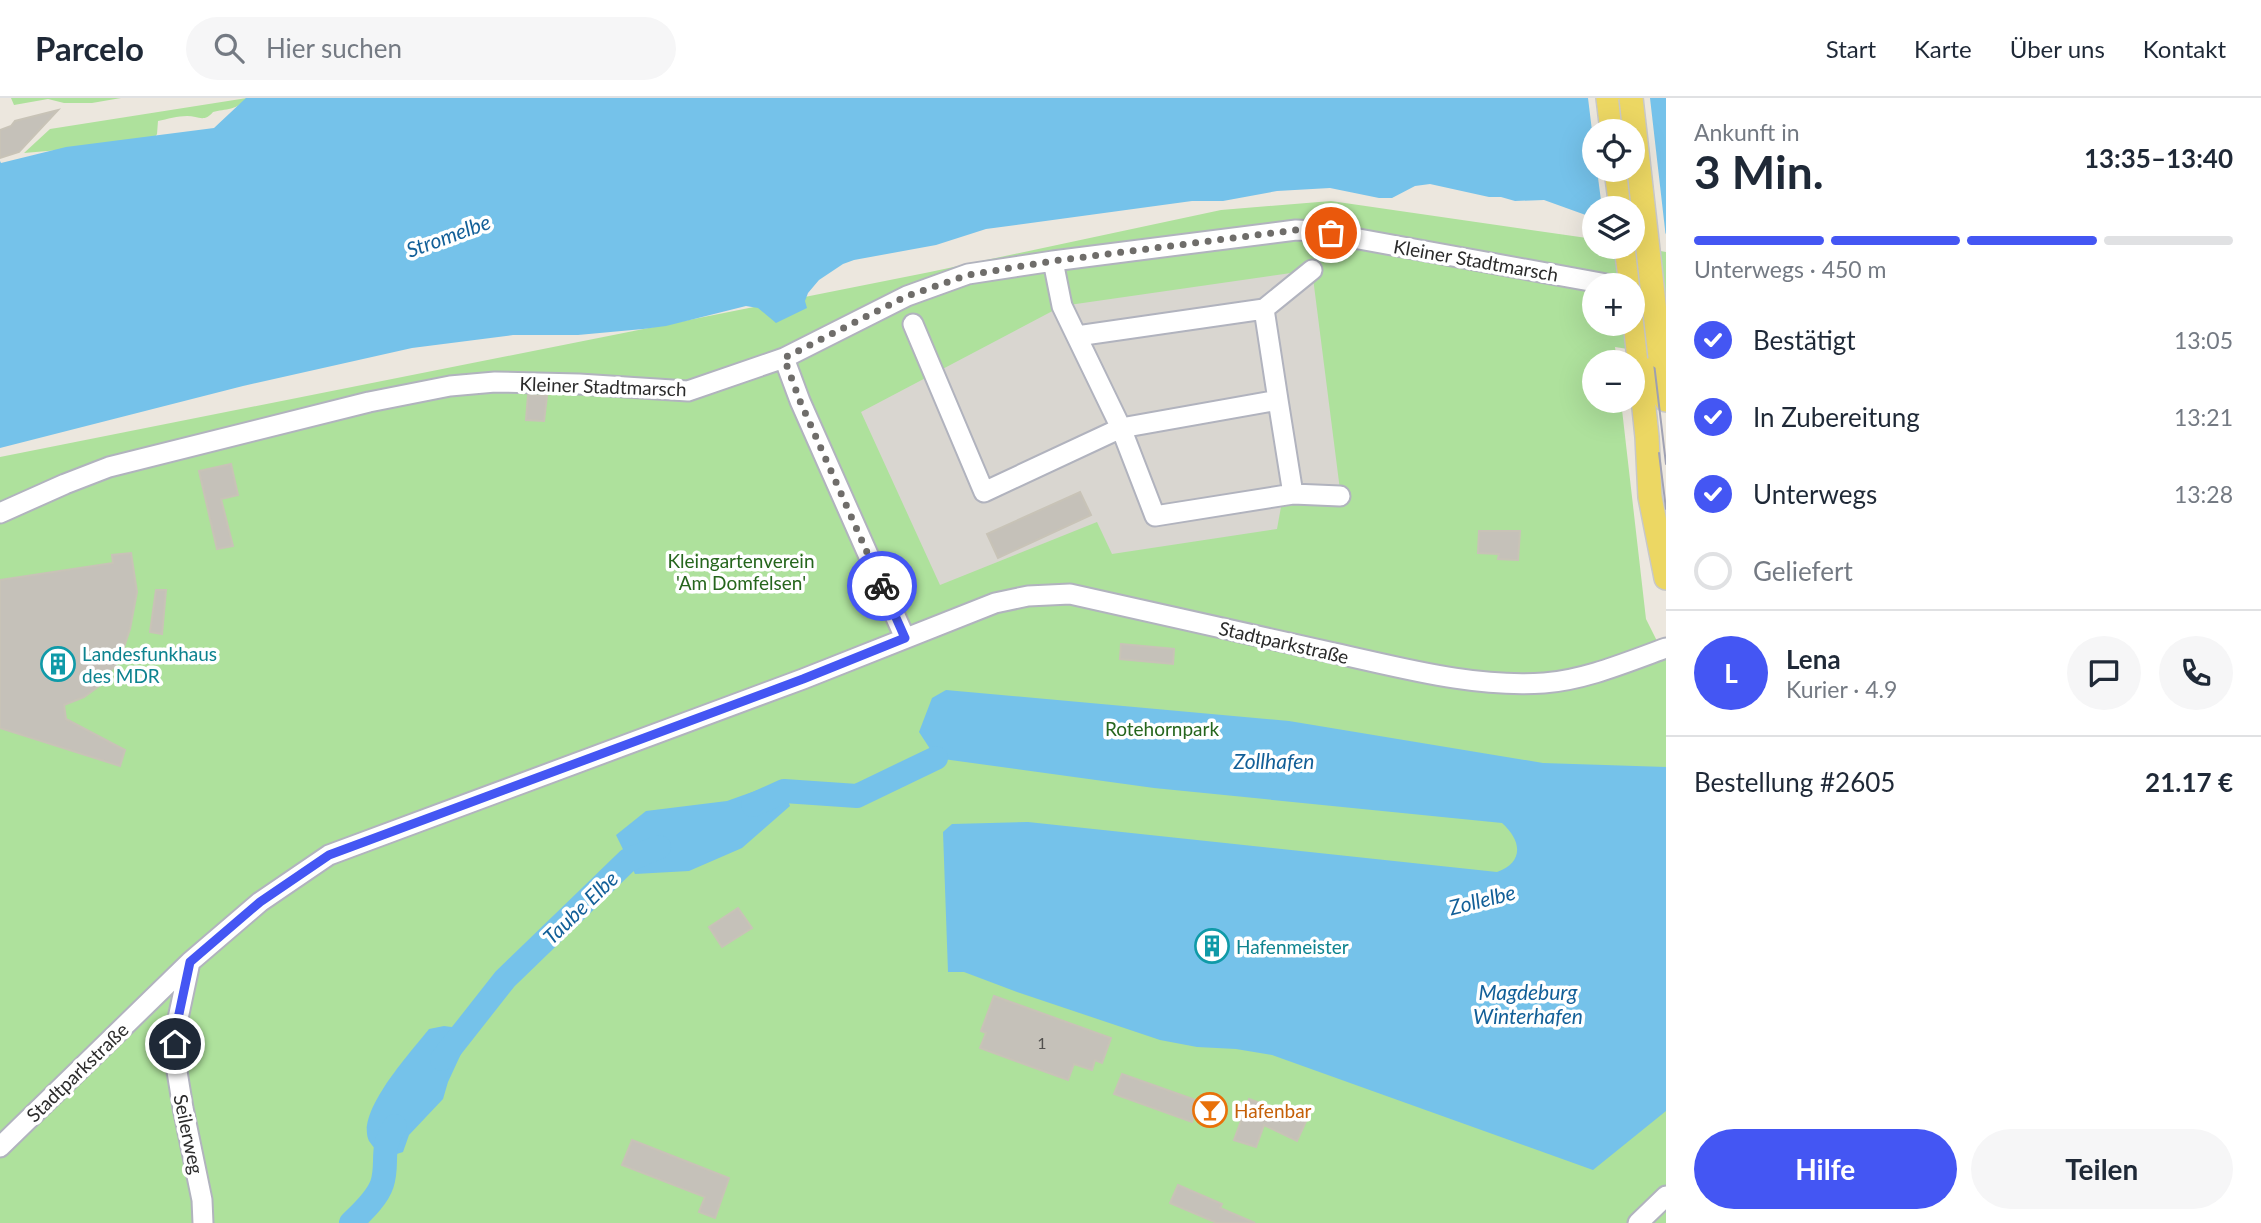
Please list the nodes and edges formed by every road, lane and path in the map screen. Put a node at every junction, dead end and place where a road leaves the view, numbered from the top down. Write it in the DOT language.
graph roads {
  1 [pos="1608,98"];
  2 [pos="1631,98"];
  3 [pos="1611,119"];
  4 [pos="1053,261"];
  5 [pos="1312,270"];
  6 [pos="1582,280"];
  7 [pos="1645,290"];
  8 [pos="1666,294"];
  9 [pos="1264,309"];
  10 [pos="914,324"];
  11 [pos="1077,336"];
  12 [pos="1644,336"];
  13 [pos="1650,356"];
  14 [pos="784,358"];
  15 [pos="1278,400"];
  16 [pos="1666,400"];
  17 [pos="1121,428"];
  18 [pos="1293,494"];
  19 [pos="1340,496"];
  20 [pos="0,513"];
  21 [pos="1666,578"];
  22 [pos="905,638"];
  23 [pos="1666,648"];
  24 [pos="190,962"];
  25 [pos="0,1147"];
  26 [pos="1666,1196"];
  27 [pos="203,1223"];
  28 [pos="1639,1223"];
  1 -- 3 [label="main road"];
  2 -- 13 [label="main road, bridge"];
  4 -- 6 [label="street, Kleiner Stadtmarsch"];
  4 -- 11 [label="street"];
  4 -- 14 [label="street, Kleiner Stadtmarsch"];
  5 -- 9 [label="street"];
  7 -- 8 [label="street"];
  9 -- 11 [label="street"];
  9 -- 15 [label="street"];
  10 -- 17 [label="street"];
  11 -- 17 [label="street"];
  12 -- 13 [label="main road"];
  13 -- 16 [label="main road"];
  13 -- 21 [label="main road"];
  14 -- 20 [label="street, Kleiner Stadtmarsch"];
  14 -- 22 [label="street"];
  15 -- 17 [label="street"];
  15 -- 18 [label="street"];
  17 -- 18 [label="street"];
  18 -- 19 [label="street"];
  22 -- 23 [label="street, Stadtparkstraße"];
  22 -- 24 [label="street, Stadtparkstraße"];
  24 -- 25 [label="street, Stadtparkstraße"];
  24 -- 27 [label="street, Seilerweg"];
  26 -- 28 [label="street"];
}
